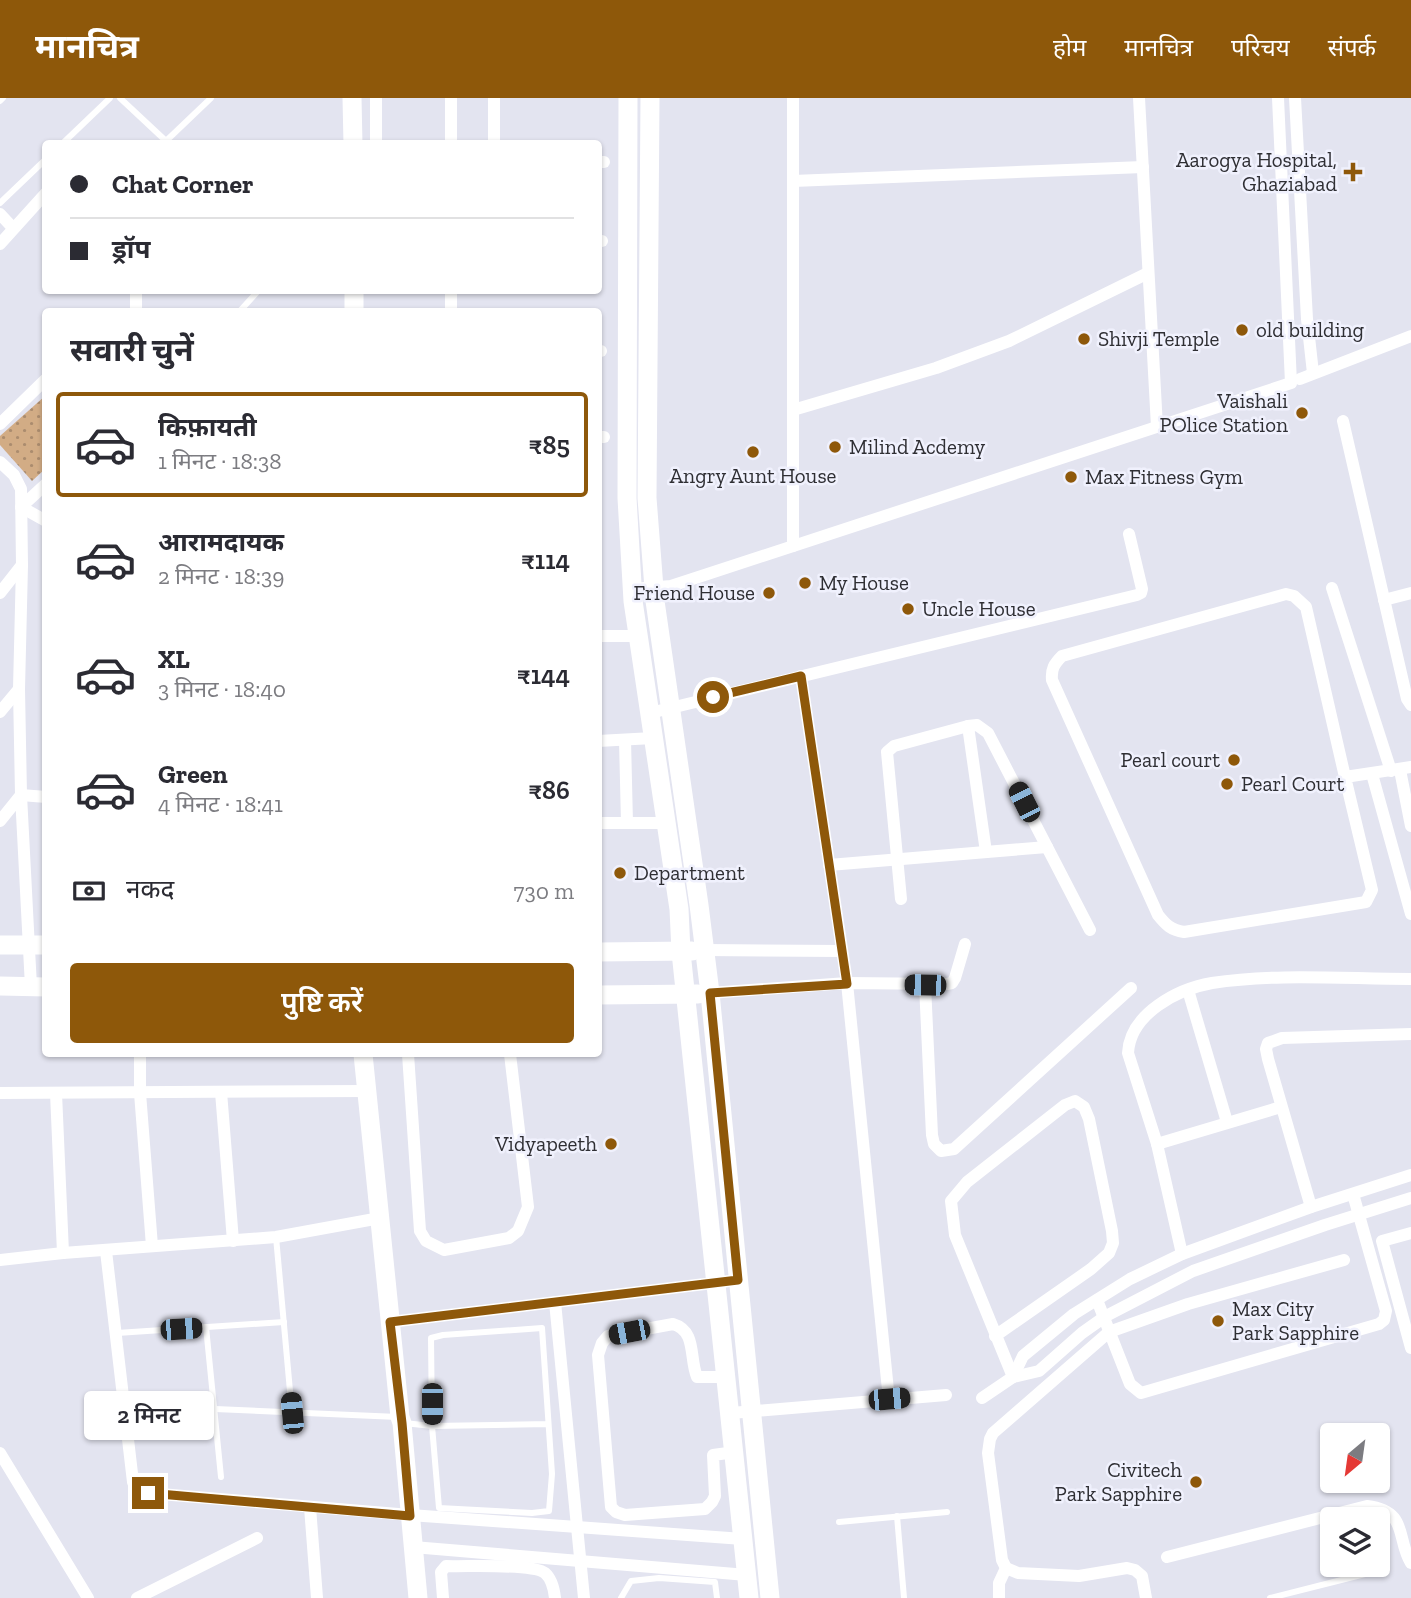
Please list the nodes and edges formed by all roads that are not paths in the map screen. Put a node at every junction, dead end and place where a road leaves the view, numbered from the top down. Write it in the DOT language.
graph roads {
  1 [pos="110,98"];
  2 [pos="120,98"];
  3 [pos="211,98"];
  4 [pos="352,98"];
  5 [pos="376,98"];
  6 [pos="450,98"];
  7 [pos="494,98"];
  8 [pos="628,98"];
  9 [pos="650,98"];
  10 [pos="793,98"];
  11 [pos="1139,98"];
  12 [pos="1278,98"];
  13 [pos="1295,98"];
  14 [pos="66,140"];
  15 [pos="165,140"];
  16 [pos="167,140"];
  17 [pos="353,140"];
  18 [pos="376,140"];
  19 [pos="451,140"];
  20 [pos="494,140"];
  21 [pos="42,163"];
  22 [pos="1143,167"];
  23 [pos="793,181"];
  24 [pos="42,197"];
  25 [pos="0,203"];
  26 [pos="0,214"];
  27 [pos="13,228"];
  28 [pos="0,244"];
  29 [pos="1148,273"];
  30 [pos="255,294"];
  31 [pos="243,308"];
  32 [pos="1411,336"];
  33 [pos="1313,373"];
  34 [pos="1295,381"];
  35 [pos="42,383"];
  36 [pos="793,410"];
  37 [pos="1343,421"];
  38 [pos="0,424"];
  39 [pos="1157,427"];
  40 [pos="0,462"];
  41 [pos="42,488"];
  42 [pos="21,507"];
  43 [pos="42,520"];
  44 [pos="1129,534"];
  45 [pos="793,546"];
  46 [pos="22,565"];
  47 [pos="654,587"];
  48 [pos="1332,588"];
  49 [pos="632,589"];
  50 [pos="0,593"];
  51 [pos="1411,593"];
  52 [pos="1384,600"];
  53 [pos="602,636"];
  54 [pos="639,636"];
  55 [pos="801,676"];
  56 [pos="19,689"];
  57 [pos="1411,705"];
  58 [pos="671,708"];
  59 [pos="0,712"];
  60 [pos="650,713"];
  61 [pos="968,726"];
  62 [pos="653,738"];
  63 [pos="625,740"];
  64 [pos="602,741"];
  65 [pos="1401,769"];
  66 [pos="1372,774"];
  67 [pos="1345,777"];
  68 [pos="21,795"];
  69 [pos="42,797"];
  70 [pos="0,821"];
  71 [pos="602,822"];
  72 [pos="627,823"];
  73 [pos="666,823"];
  74 [pos="1411,826"];
  75 [pos="1047,847"];
  76 [pos="986,852"];
  77 [pos="897,860"];
  78 [pos="829,865"];
  79 [pos="901,899"];
  80 [pos="1411,914"];
  81 [pos="1090,930"];
  82 [pos="965,944"];
  83 [pos="0,945"];
  84 [pos="38,945"];
  85 [pos="704,950"];
  86 [pos="842,951"];
  87 [pos="602,952"];
  88 [pos="681,952"];
  89 [pos="1411,979"];
  90 [pos="847,984"];
  91 [pos="925,985"];
  92 [pos="0,986"];
  93 [pos="38,987"];
  94 [pos="1131,988"];
  95 [pos="1188,990"];
  96 [pos="710,993"];
  97 [pos="602,995"];
  98 [pos="687,995"];
  99 [pos="1411,1034"];
  100 [pos="140,1057"];
  101 [pos="363,1057"];
  102 [pos="408,1057"];
  103 [pos="510,1057"];
  104 [pos="367,1091"];
  105 [pos="221,1092"];
  106 [pos="0,1093"];
  107 [pos="56,1093"];
  108 [pos="140,1093"];
  109 [pos="1281,1107"];
  110 [pos="1227,1122"];
  111 [pos="1157,1144"];
  112 [pos="1411,1175"];
  113 [pos="1353,1194"];
  114 [pos="1411,1198"];
  115 [pos="1311,1207"];
  116 [pos="1359,1214"];
  117 [pos="380,1218"];
  118 [pos="1411,1233"];
  119 [pos="276,1237"];
  120 [pos="233,1241"];
  121 [pos="152,1246"];
  122 [pos="106,1251"];
  123 [pos="63,1253"];
  124 [pos="1182,1255"];
  125 [pos="0,1260"];
  126 [pos="1344,1260"];
  127 [pos="738,1280"];
  128 [pos="717,1283"];
  129 [pos="1097,1300"];
  130 [pos="555,1301"];
  131 [pos="1103,1318"];
  132 [pos="284,1322"];
  133 [pos="390,1322"];
  134 [pos="206,1327"];
  135 [pos="117,1332"];
  136 [pos="1109,1332"];
  137 [pos="995,1336"];
  138 [pos="1411,1348"];
  139 [pos="727,1377"];
  140 [pos="1013,1377"];
  141 [pos="946,1395"];
  142 [pos="982,1398"];
  143 [pos="889,1399"];
  144 [pos="215,1409"];
  145 [pos="752,1411"];
  146 [pos="292,1413"];
  147 [pos="731,1413"];
  148 [pos="401,1420"];
  149 [pos="548,1424"];
  150 [pos="432,1426"];
  151 [pos="735,1452"];
  152 [pos="0,1453"];
  153 [pos="221,1477"];
  154 [pos="310,1507"];
  155 [pos="947,1512"];
  156 [pos="410,1516"];
  157 [pos="897,1516"];
  158 [pos="839,1522"];
  159 [pos="576,1527"];
  160 [pos="257,1538"];
  161 [pos="744,1539"];
  162 [pos="413,1547"];
  163 [pos="1167,1557"];
  164 [pos="580,1561"];
  165 [pos="1411,1563"];
  166 [pos="1006,1568"];
  167 [pos="747,1575"];
  168 [pos="1353,1577"];
  169 [pos="1279,1597"];
  170 [pos="88,1598"];
  171 [pos="137,1598"];
  172 [pos="317,1598"];
  173 [pos="418,1598"];
  174 [pos="443,1598"];
  175 [pos="555,1598"];
  176 [pos="584,1598"];
  177 [pos="621,1598"];
  178 [pos="717,1598"];
  179 [pos="749,1598"];
  180 [pos="770,1598"];
  181 [pos="904,1598"];
  182 [pos="999,1598"];
  183 [pos="1146,1598"];
  184 [pos="1270,1598"];
  1 -- 14 [label="lane"];
  2 -- 15 [label="lane"];
  3 -- 16 [label="lane"];
  4 -- 17 [label="street"];
  5 -- 18 [label="street"];
  6 -- 19 [label="street"];
  7 -- 20 [label="street"];
  8 -- 49 [label="street"];
  9 -- 47 [label="street"];
  10 -- 23 [label="street"];
  11 -- 22 [label="street"];
  12 -- 34 [label="street"];
  13 -- 33 [label="street"];
  21 -- 25 [label="lane"];
  22 -- 23 [label="street"];
  22 -- 29 [label="street"];
  23 -- 36 [label="street"];
  24 -- 27 [label="street"];
  26 -- 27 [label="street"];
  27 -- 28 [label="street"];
  29 -- 36 [label="street"];
  29 -- 39 [label="street"];
  30 -- 31 [label="lane"];
  32 -- 33 [label="street"];
  33 -- 34 [label="street"];
  34 -- 39 [label="street"];
  35 -- 38 [label="street"];
  36 -- 45 [label="street"];
  37 -- 52 [label="street"];
  39 -- 45 [label="street"];
  40 -- 42 [label="street"];
  41 -- 42 [label="street"];
  42 -- 43 [label="street"];
  42 -- 46 [label="street"];
  44 -- 55 [label="street"];
  45 -- 47 [label="street"];
  46 -- 50 [label="street"];
  46 -- 56 [label="street"];
  47 -- 49 [label="street"];
  47 -- 58 [label="street"];
  48 -- 65 [label="street"];
  49 -- 54 [label="street"];
  51 -- 52 [label="street"];
  52 -- 57 [label="street"];
  53 -- 54 [label="street"];
  54 -- 60 [label="street"];
  55 -- 58 [label="street"];
  55 -- 78 [label="street"];
  56 -- 59 [label="street"];
  56 -- 68 [label="street"];
  58 -- 60 [label="street"];
  58 -- 85 [label="street"];
  60 -- 62 [label="street"];
  61 -- 75 [label="street"];
  61 -- 76 [label="street"];
  61 -- 77 [label="street"];
  62 -- 63 [label="street"];
  62 -- 73 [label="street"];
  63 -- 64 [label="street"];
  63 -- 72 [label="street"];
  65 -- 66 [label="street"];
  65 -- 74 [label="street"];
  66 -- 67 [label="street"];
  66 -- 80 [label="street"];
  67 -- 67 [label="street"];
  68 -- 69 [label="street"];
  68 -- 70 [label="street"];
  68 -- 84 [label="street"];
  71 -- 72 [label="street"];
  72 -- 73 [label="street"];
  73 -- 88 [label="street"];
  75 -- 76 [label="street"];
  75 -- 81 [label="street"];
  76 -- 77 [label="street"];
  77 -- 78 [label="street"];
  77 -- 79 [label="street"];
  78 -- 86 [label="street"];
  82 -- 91 [label="street"];
  83 -- 84 [label="street"];
  84 -- 93 [label="street"];
  85 -- 86 [label="street"];
  85 -- 88 [label="street"];
  85 -- 96 [label="street"];
  86 -- 90 [label="street"];
  87 -- 88 [label="street"];
  88 -- 98 [label="street"];
  89 -- 95 [label="street"];
  90 -- 91 [label="street"];
  90 -- 96 [label="street"];
  90 -- 143 [label="street"];
  91 -- 94 [label="street"];
  92 -- 93 [label="street"];
  95 -- 110 [label="street"];
  95 -- 111 [label="street"];
  96 -- 98 [label="street"];
  96 -- 127 [label="street"];
  97 -- 98 [label="street"];
  98 -- 128 [label="street"];
  99 -- 109 [label="street"];
  100 -- 108 [label="street"];
  101 -- 104 [label="street"];
  102 -- 103 [label="street"];
  104 -- 105 [label="street"];
  104 -- 117 [label="street"];
  105 -- 108 [label="street"];
  105 -- 120 [label="street"];
  106 -- 107 [label="street"];
  107 -- 108 [label="street"];
  107 -- 123 [label="street"];
  108 -- 121 [label="street"];
  109 -- 110 [label="street"];
  109 -- 115 [label="street"];
  110 -- 111 [label="street"];
  111 -- 124 [label="street"];
  112 -- 113 [label="street"];
  113 -- 115 [label="street"];
  113 -- 116 [label="street"];
  114 -- 116 [label="street"];
  115 -- 124 [label="street"];
  116 -- 131 [label="street"];
  116 -- 136 [label="street"];
  117 -- 119 [label="street"];
  117 -- 133 [label="street"];
  118 -- 138 [label="street"];
  119 -- 120 [label="street"];
  119 -- 132 [label="lane"];
  120 -- 121 [label="street"];
  121 -- 122 [label="street"];
  122 -- 123 [label="street"];
  122 -- 135 [label="street"];
  123 -- 125 [label="street"];
  124 -- 129 [label="street"];
  126 -- 136 [label="street"];
  127 -- 128 [label="street"];
  127 -- 145 [label="street"];
  128 -- 130 [label="street"];
  128 -- 139 [label="street"];
  129 -- 131 [label="street"];
  129 -- 140 [label="street"];
  130 -- 133 [label="street"];
  130 -- 159 [label="street"];
  131 -- 136 [label="street"];
  131 -- 140 [label="street"];
  132 -- 134 [label="lane"];
  132 -- 146 [label="lane"];
  133 -- 148 [label="street"];
  134 -- 135 [label="lane"];
  134 -- 144 [label="lane"];
  135 -- 154 [label="street"];
  136 -- 166 [label="street"];
  137 -- 137 [label="street"];
  137 -- 140 [label="street"];
  139 -- 147 [label="street"];
  139 -- 151 [label="street"];
  140 -- 142 [label="street"];
  141 -- 143 [label="street"];
  143 -- 145 [label="street"];
  144 -- 146 [label="lane"];
  144 -- 153 [label="lane"];
  145 -- 147 [label="street"];
  145 -- 180 [label="street"];
  146 -- 148 [label="lane"];
  147 -- 151 [label="street"];
  148 -- 150 [label="lane"];
  148 -- 156 [label="street"];
  149 -- 150 [label="lane"];
  149 -- 150 [label="lane"];
  149 -- 150 [label="lane"];
  151 -- 161 [label="street"];
  152 -- 170 [label="street"];
  154 -- 156 [label="street"];
  154 -- 172 [label="street"];
  155 -- 157 [label="lane"];
  156 -- 159 [label="street"];
  156 -- 162 [label="street"];
  157 -- 158 [label="lane"];
  157 -- 181 [label="lane"];
  159 -- 161 [label="street"];
  159 -- 164 [label="street"];
  160 -- 171 [label="street"];
  161 -- 167 [label="street"];
  162 -- 164 [label="street"];
  162 -- 173 [label="street"];
  163 -- 165 [label="street"];
  164 -- 167 [label="street"];
  164 -- 176 [label="street"];
  166 -- 182 [label="street"];
  166 -- 183 [label="street"];
  167 -- 179 [label="street"];
  168 -- 169 [label="lane"];
  169 -- 184 [label="lane"];
  174 -- 175 [label="street"];
  177 -- 178 [label="lane"];
}
